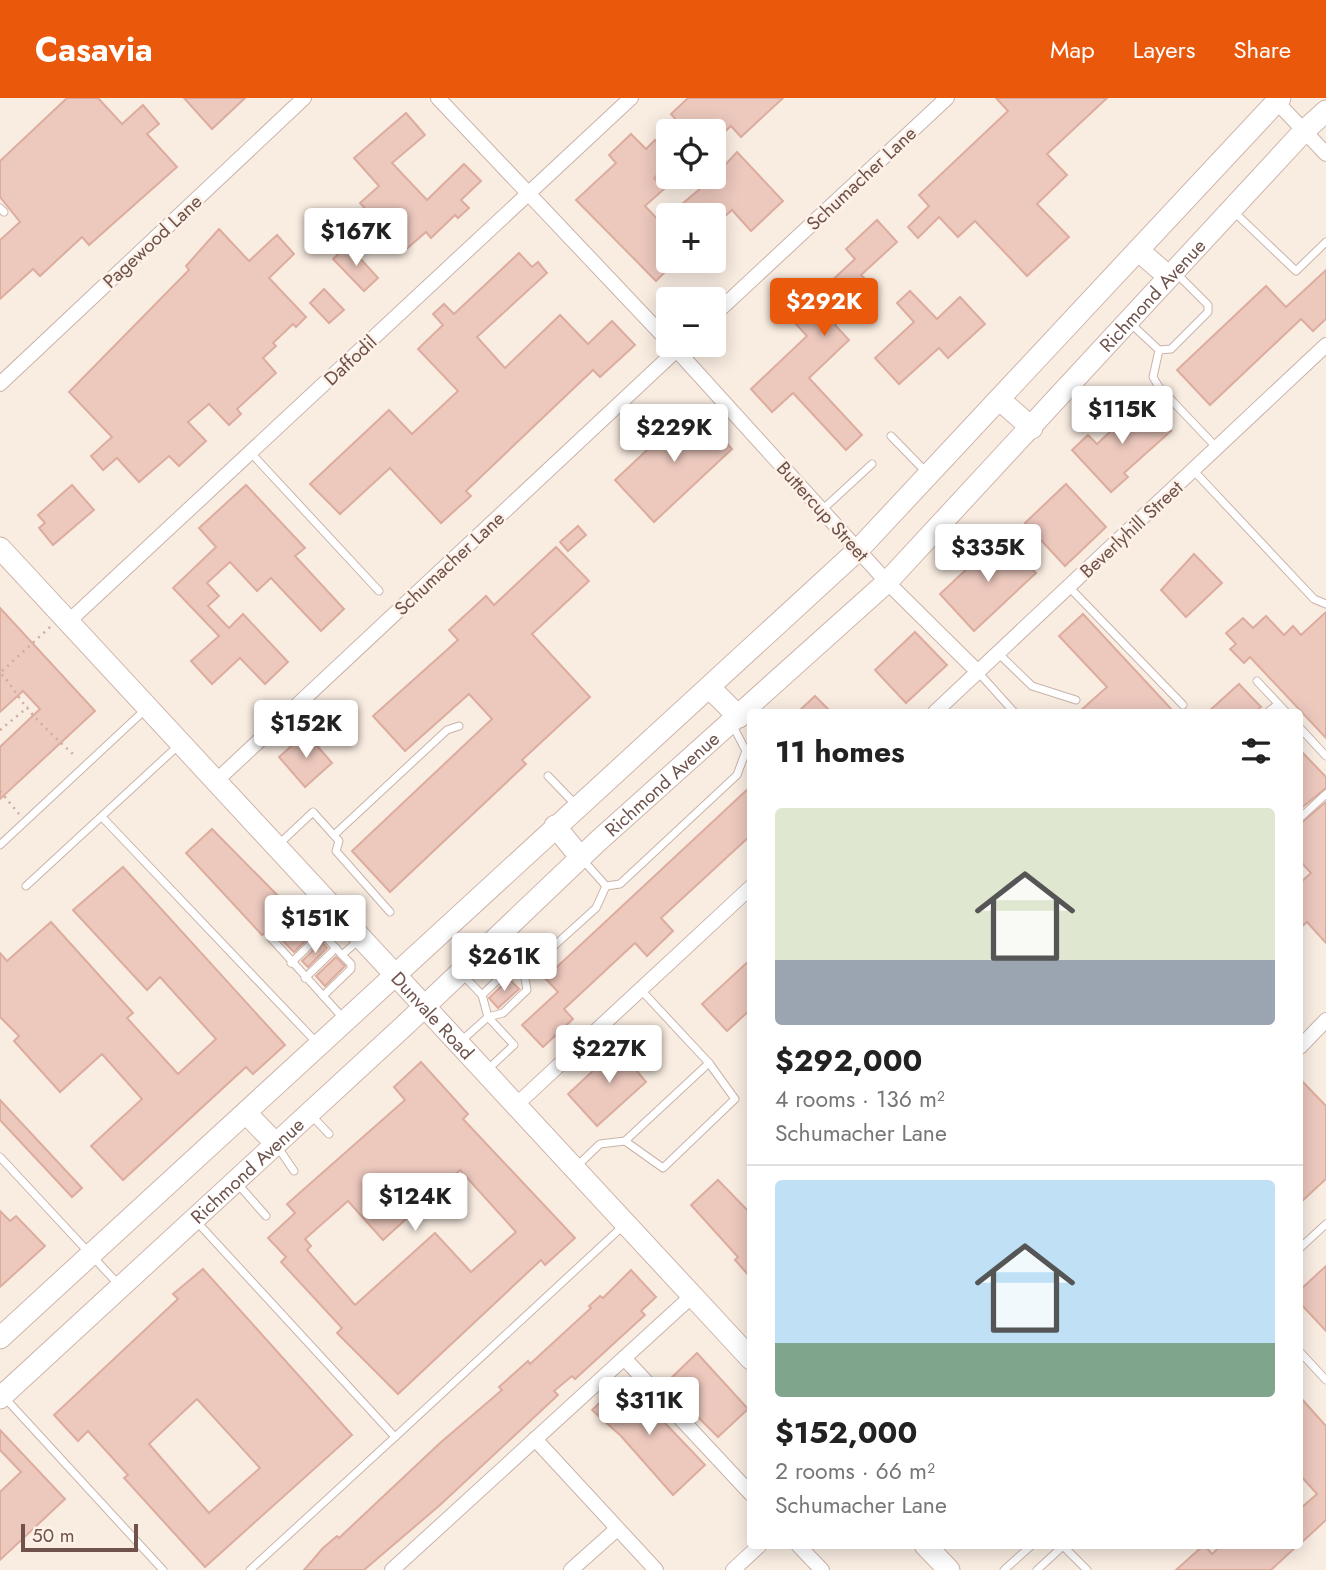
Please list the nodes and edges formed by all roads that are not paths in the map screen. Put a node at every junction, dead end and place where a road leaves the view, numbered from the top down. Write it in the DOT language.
graph roads {
  1 [pos="304,98"];
  2 [pos="438,98"];
  3 [pos="631,98"];
  4 [pos="947,98"];
  5 [pos="1276,99"];
  6 [pos="1326,111"];
  7 [pos="1304,131"];
  8 [pos="1326,154"];
  9 [pos="528,194"];
  10 [pos="1231,209"];
  11 [pos="1326,242"];
  12 [pos="1138,250"];
  13 [pos="1171,274"];
  14 [pos="726,304"];
  15 [pos="1128,322"];
  16 [pos="656,325"];
  17 [pos="1326,345"];
  18 [pos="1159,350"];
  19 [pos="662,357"];
  20 [pos="686,357"];
  21 [pos="0,384"];
  22 [pos="999,398"];
  23 [pos="1032,428"];
  24 [pos="891,436"];
  25 [pos="1218,449"];
  26 [pos="250,452"];
  27 [pos="872,464"];
  28 [pos="1194,471"];
  29 [pos="928,474"];
  30 [pos="822,509"];
  31 [pos="0,548"];
  32 [pos="858,550"];
  33 [pos="887,582"];
  34 [pos="1069,587"];
  35 [pos="379,591"];
  36 [pos="1326,604"];
  37 [pos="65,618"];
  38 [pos="998,653"];
  39 [pos="978,672"];
  40 [pos="1257,681"];
  41 [pos="710,688"];
  42 [pos="1076,700"];
  43 [pos="1278,704"];
  44 [pos="1183,705"];
  45 [pos="148,708"];
  46 [pos="748,709"];
  47 [pos="938,709"];
  48 [pos="1011,709"];
  49 [pos="1272,709"];
  50 [pos="1283,709"];
  51 [pos="747,710"];
  52 [pos="736,720"];
  53 [pos="459,726"];
  54 [pos="1303,731"];
  55 [pos="181,744"];
  56 [pos="1326,756"];
  57 [pos="548,776"];
  58 [pos="216,781"];
  59 [pos="1326,794"];
  60 [pos="577,806"];
  61 [pos="1303,815"];
  62 [pos="102,817"];
  63 [pos="555,826"];
  64 [pos="334,835"];
  65 [pos="0,845"];
  66 [pos="276,846"];
  67 [pos="580,858"];
  68 [pos="26,886"];
  69 [pos="606,886"];
  70 [pos="747,891"];
  71 [pos="331,906"];
  72 [pos="390,912"];
  73 [pos="313,923"];
  74 [pos="322,933"];
  75 [pos="361,938"];
  76 [pos="488,946"];
  77 [pos="336,948"];
  78 [pos="342,955"];
  79 [pos="291,963"];
  80 [pos="510,968"];
  81 [pos="461,972"];
  82 [pos="524,972"];
  83 [pos="396,976"];
  84 [pos="305,978"];
  85 [pos="641,989"];
  86 [pos="482,995"];
  87 [pos="323,996"];
  88 [pos="423,1007"];
  89 [pos="488,1017"];
  90 [pos="1326,1020"];
  91 [pos="346,1022"];
  92 [pos="457,1044"];
  93 [pos="1303,1044"];
  94 [pos="319,1046"];
  95 [pos="709,1063"];
  96 [pos="484,1073"];
  97 [pos="515,1106"];
  98 [pos="246,1112"];
  99 [pos="309,1113"];
  100 [pos="329,1134"];
  101 [pos="625,1141"];
  102 [pos="276,1144"];
  103 [pos="0,1157"];
  104 [pos="574,1169"];
  105 [pos="294,1171"];
  106 [pos="236,1181"];
  107 [pos="266,1216"];
  108 [pos="194,1219"];
  109 [pos="625,1224"];
  110 [pos="1326,1224"];
  111 [pos="1303,1245"];
  112 [pos="89,1255"];
  113 [pos="120,1287"];
  114 [pos="692,1296"];
  115 [pos="0,1338"];
  116 [pos="747,1352"];
  117 [pos="1303,1355"];
  118 [pos="624,1358"];
  119 [pos="1326,1380"];
  120 [pos="2,1397"];
  121 [pos="395,1437"];
  122 [pos="535,1439"];
  123 [pos="747,1490"];
  124 [pos="617,1528"];
  125 [pos="756,1549"];
  126 [pos="802,1549"];
  127 [pos="929,1549"];
  128 [pos="1028,1549"];
  129 [pos="1059,1549"];
  130 [pos="1065,1549"];
  131 [pos="163,1570"];
  132 [pos="250,1570"];
  133 [pos="392,1570"];
  134 [pos="571,1570"];
  135 [pos="656,1570"];
  136 [pos="733,1570"];
  137 [pos="822,1570"];
  138 [pos="949,1570"];
  139 [pos="1004,1570"];
  140 [pos="1037,1570"];
  141 [pos="1087,1570"];
  1 -- 21 [label="street, Pagewood Lane"];
  2 -- 9 [label="street, Buttercup Street"];
  3 -- 9 [label="street, Daffodil"];
  4 -- 14 [label="street, Schumacher Lane"];
  5 -- 7 [label="street"];
  5 -- 12 [label="main road, Richmond Avenue"];
  6 -- 7 [label="main road, Richmond Avenue"];
  7 -- 8 [label="street"];
  7 -- 10 [label="main road, Richmond Avenue"];
  9 -- 16 [label="street, Buttercup Street"];
  9 -- 26 [label="street, Daffodil"];
  10 -- 11 [label="lane"];
  10 -- 13 [label="main road, Richmond Avenue"];
  12 -- 13 [label="main road"];
  12 -- 22 [label="main road, Richmond Avenue"];
  13 -- 15 [label="main road, Richmond Avenue"];
  13 -- 18 [label="lane"];
  15 -- 18 [label="lane"];
  15 -- 23 [label="main road, Richmond Avenue"];
  17 -- 25 [label="street, Beverlyhill Street"];
  18 -- 25 [label="lane"];
  19 -- 58 [label="street, Schumacher Lane"];
  20 -- 30 [label="street, Buttercup Street"];
  22 -- 23 [label="main road"];
  22 -- 29 [label="main road, Richmond Avenue"];
  23 -- 33 [label="main road, Richmond Avenue"];
  24 -- 29 [label="lane"];
  25 -- 28 [label="street, Beverlyhill Street"];
  26 -- 35 [label="lane"];
  26 -- 37 [label="street, Daffodil"];
  27 -- 30 [label="lane"];
  28 -- 34 [label="street, Beverlyhill Street"];
  28 -- 36 [label="lane"];
  29 -- 32 [label="main road, Richmond Avenue"];
  30 -- 32 [label="street, Buttercup Street"];
  31 -- 37 [label="main road, Dunvale Road"];
  32 -- 33 [label="street, Buttercup Street"];
  32 -- 41 [label="main road, Richmond Avenue"];
  33 -- 39 [label="street, Buttercup Street"];
  33 -- 46 [label="main road, Richmond Avenue"];
  34 -- 38 [label="street, Beverlyhill Street"];
  34 -- 44 [label="lane"];
  37 -- 45 [label="main road, Dunvale Road"];
  38 -- 39 [label="street, Beverlyhill Street"];
  38 -- 42 [label="lane"];
  39 -- 47 [label="street, Beverlyhill Street"];
  39 -- 48 [label="lane"];
  40 -- 43 [label="lane"];
  41 -- 52 [label="main road"];
  41 -- 60 [label="main road, Richmond Avenue"];
  43 -- 49 [label="lane"];
  43 -- 50 [label="lane"];
  45 -- 55 [label="main road, Dunvale Road"];
  45 -- 65 [label="lane"];
  51 -- 52 [label="main road, Richmond Avenue"];
  52 -- 67 [label="main road, Richmond Avenue"];
  52 -- 69 [label="lane"];
  53 -- 64 [label="lane"];
  54 -- 56 [label="lane"];
  55 -- 58 [label="main road, Dunvale Road"];
  55 -- 62 [label="lane"];
  57 -- 60 [label="lane"];
  58 -- 66 [label="main road, Dunvale Road"];
  59 -- 61 [label="lane"];
  60 -- 63 [label="main road, Richmond Avenue"];
  62 -- 68 [label="lane"];
  62 -- 94 [label="lane"];
  63 -- 67 [label="main road"];
  63 -- 83 [label="main road, Richmond Avenue"];
  64 -- 66 [label="lane"];
  64 -- 72 [label="lane"];
  66 -- 71 [label="main road, Dunvale Road"];
  67 -- 69 [label="lane"];
  67 -- 76 [label="main road, Richmond Avenue"];
  69 -- 82 [label="lane"];
  70 -- 85 [label="street"];
  71 -- 73 [label="lane"];
  71 -- 75 [label="main road, Dunvale Road"];
  73 -- 74 [label="lane"];
  73 -- 79 [label="lane"];
  74 -- 77 [label="lane"];
  74 -- 79 [label="lane"];
  75 -- 78 [label="lane"];
  75 -- 83 [label="main road, Dunvale Road"];
  76 -- 80 [label="lane"];
  76 -- 81 [label="main road, Richmond Avenue"];
  77 -- 78 [label="lane"];
  77 -- 84 [label="lane"];
  78 -- 87 [label="lane"];
  79 -- 84 [label="lane"];
  80 -- 82 [label="lane"];
  80 -- 86 [label="lane"];
  81 -- 86 [label="lane"];
  81 -- 88 [label="main road, Richmond Avenue"];
  82 -- 89 [label="lane"];
  83 -- 88 [label="main road, Dunvale Road"];
  83 -- 91 [label="main road, Richmond Avenue"];
  84 -- 87 [label="lane"];
  85 -- 95 [label="lane"];
  85 -- 97 [label="street"];
  86 -- 89 [label="lane"];
  87 -- 91 [label="lane"];
  88 -- 92 [label="main road, Dunvale Road"];
  88 -- 99 [label="main road, Richmond Avenue"];
  89 -- 92 [label="lane"];
  89 -- 96 [label="lane"];
  90 -- 93 [label="street"];
  91 -- 94 [label="main road, Richmond Avenue"];
  92 -- 96 [label="main road, Dunvale Road"];
  94 -- 98 [label="main road, Richmond Avenue"];
  95 -- 101 [label="lane"];
  95 -- 101 [label="lane"];
  96 -- 97 [label="main road, Dunvale Road"];
  97 -- 104 [label="main road, Dunvale Road"];
  98 -- 102 [label="main road"];
  98 -- 112 [label="main road, Richmond Avenue"];
  99 -- 100 [label="lane"];
  99 -- 102 [label="main road, Richmond Avenue"];
  101 -- 104 [label="lane"];
  102 -- 105 [label="lane"];
  102 -- 106 [label="main road, Richmond Avenue"];
  103 -- 112 [label="lane"];
  104 -- 109 [label="main road, Dunvale Road"];
  106 -- 107 [label="lane"];
  106 -- 108 [label="main road, Richmond Avenue"];
  108 -- 113 [label="main road, Richmond Avenue"];
  108 -- 121 [label="lane"];
  109 -- 114 [label="main road, Dunvale Road"];
  109 -- 121 [label="lane"];
  110 -- 111 [label="lane"];
  112 -- 113 [label="lane"];
  112 -- 115 [label="main road, Richmond Avenue"];
  113 -- 120 [label="main road, Richmond Avenue"];
  114 -- 116 [label="main road, Dunvale Road"];
  114 -- 118 [label="street"];
  117 -- 119 [label="lane"];
  118 -- 122 [label="street"];
  118 -- 123 [label="street"];
  120 -- 131 [label="lane"];
  121 -- 132 [label="lane"];
  122 -- 124 [label="street"];
  122 -- 133 [label="street"];
  124 -- 134 [label="street"];
  124 -- 135 [label="street"];
  125 -- 136 [label="street"];
  126 -- 137 [label="street"];
  127 -- 138 [label="main road"];
  128 -- 139 [label="lane"];
  129 -- 140 [label="lane"];
  130 -- 141 [label="lane"];
}
